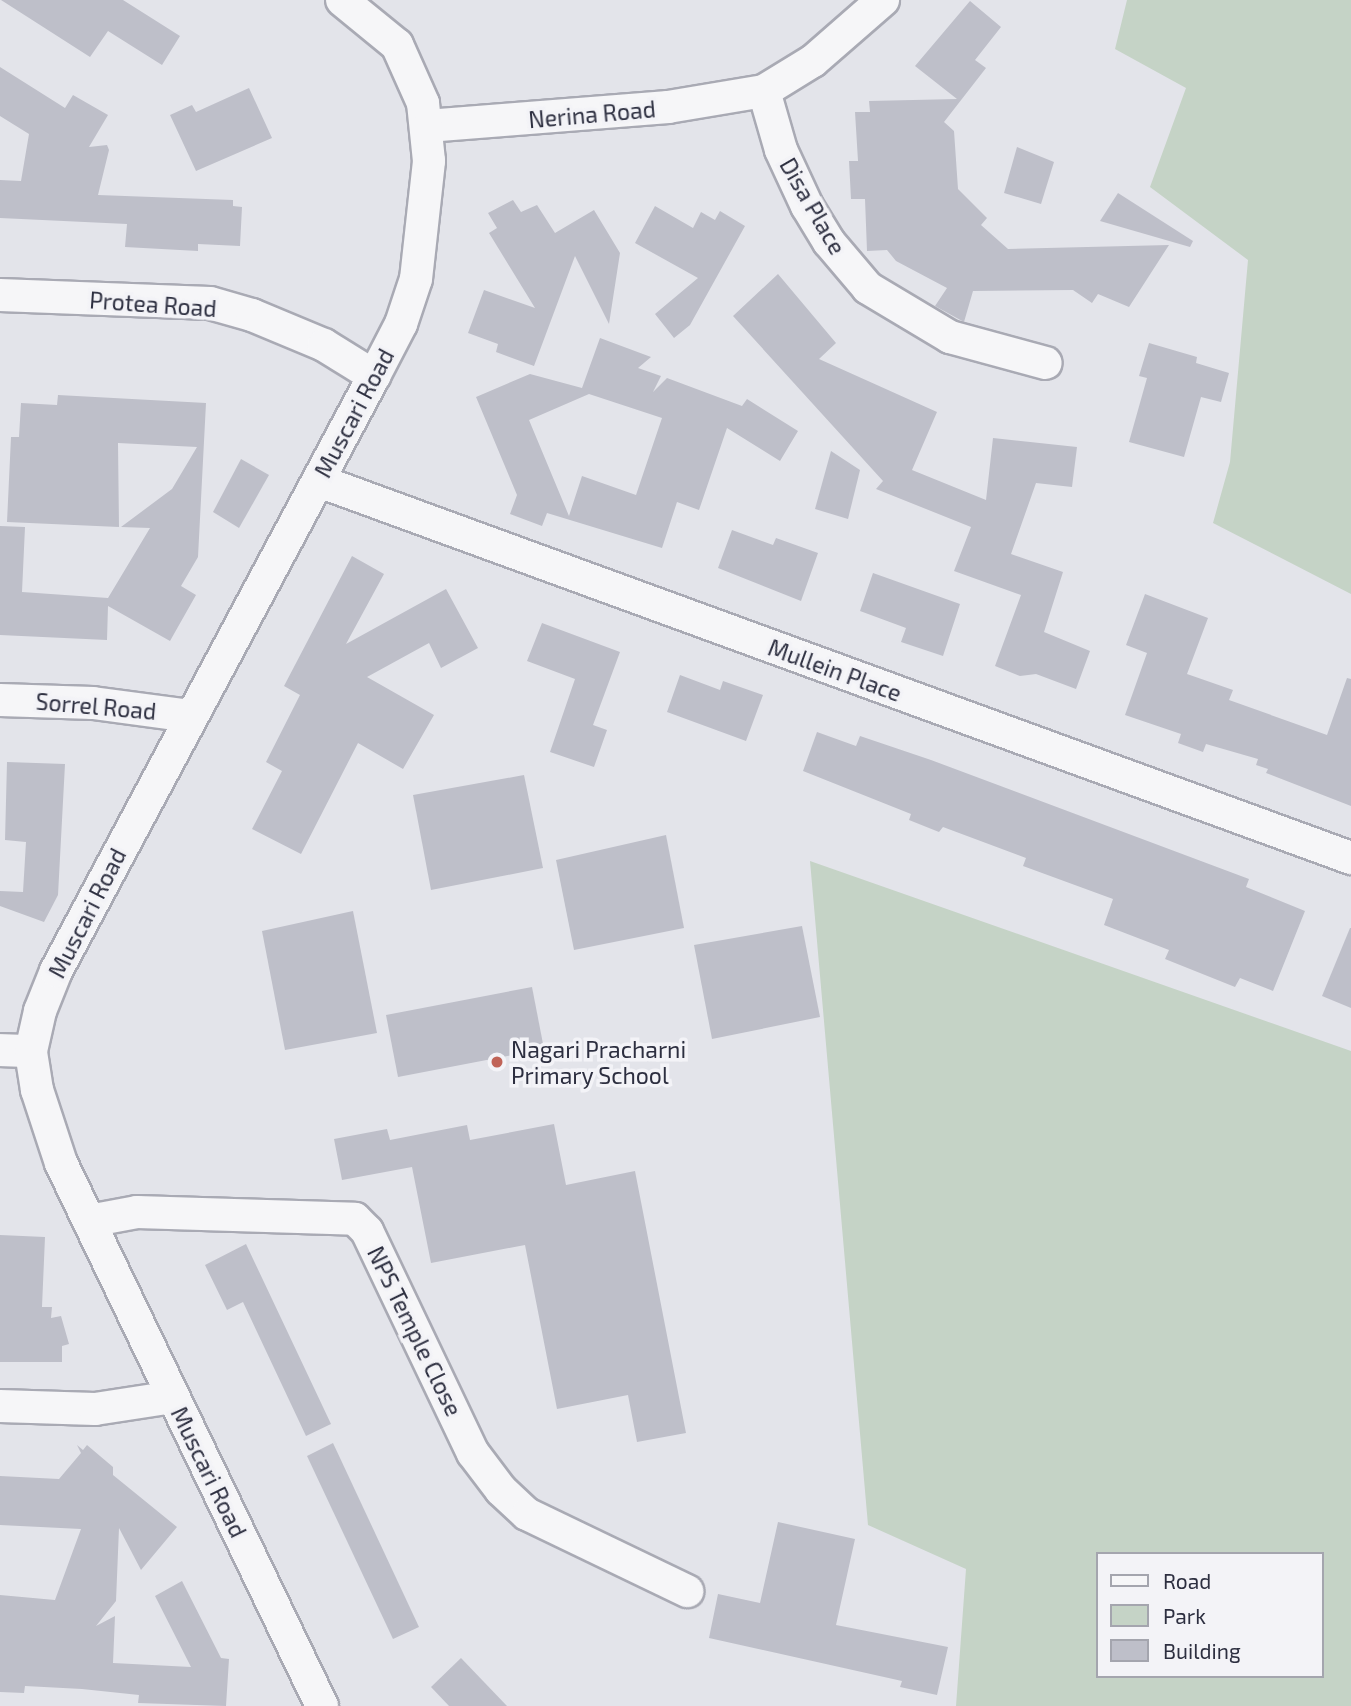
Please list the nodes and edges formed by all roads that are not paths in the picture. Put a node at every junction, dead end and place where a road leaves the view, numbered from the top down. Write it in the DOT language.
graph roads {
  1 [pos="342,0"];
  2 [pos="883,0"];
  3 [pos="764,91"];
  4 [pos="427,127"];
  5 [pos="0,295"];
  6 [pos="1046,363"];
  7 [pos="374,376"];
  8 [pos="318,481"];
  9 [pos="0,700"];
  10 [pos="191,716"];
  11 [pos="1351,858"];
  12 [pos="0,1050"];
  13 [pos="31,1051"];
  14 [pos="89,1221"];
  15 [pos="173,1397"];
  16 [pos="0,1406"];
  17 [pos="687,1591"];
  18 [pos="322,1706"];
  1 -- 4 [label="street"];
  2 -- 3 [label="street, Nerina Road"];
  3 -- 4 [label="street, Nerina Road"];
  3 -- 6 [label="street, Disa Place"];
  4 -- 7 [label="street, Muscari Road"];
  5 -- 7 [label="street, Protea Road"];
  7 -- 8 [label="street, Muscari Road"];
  8 -- 10 [label="street, Muscari Road"];
  8 -- 11 [label="street, Mullein Place"];
  9 -- 10 [label="street, Sorrel Road"];
  10 -- 13 [label="street, Muscari Road"];
  12 -- 13 [label="street"];
  13 -- 14 [label="street, Muscari Road"];
  14 -- 15 [label="street, Muscari Road"];
  14 -- 17 [label="street, NPS Temple Close"];
  15 -- 16 [label="street"];
  15 -- 18 [label="street, Muscari Road"];
}
